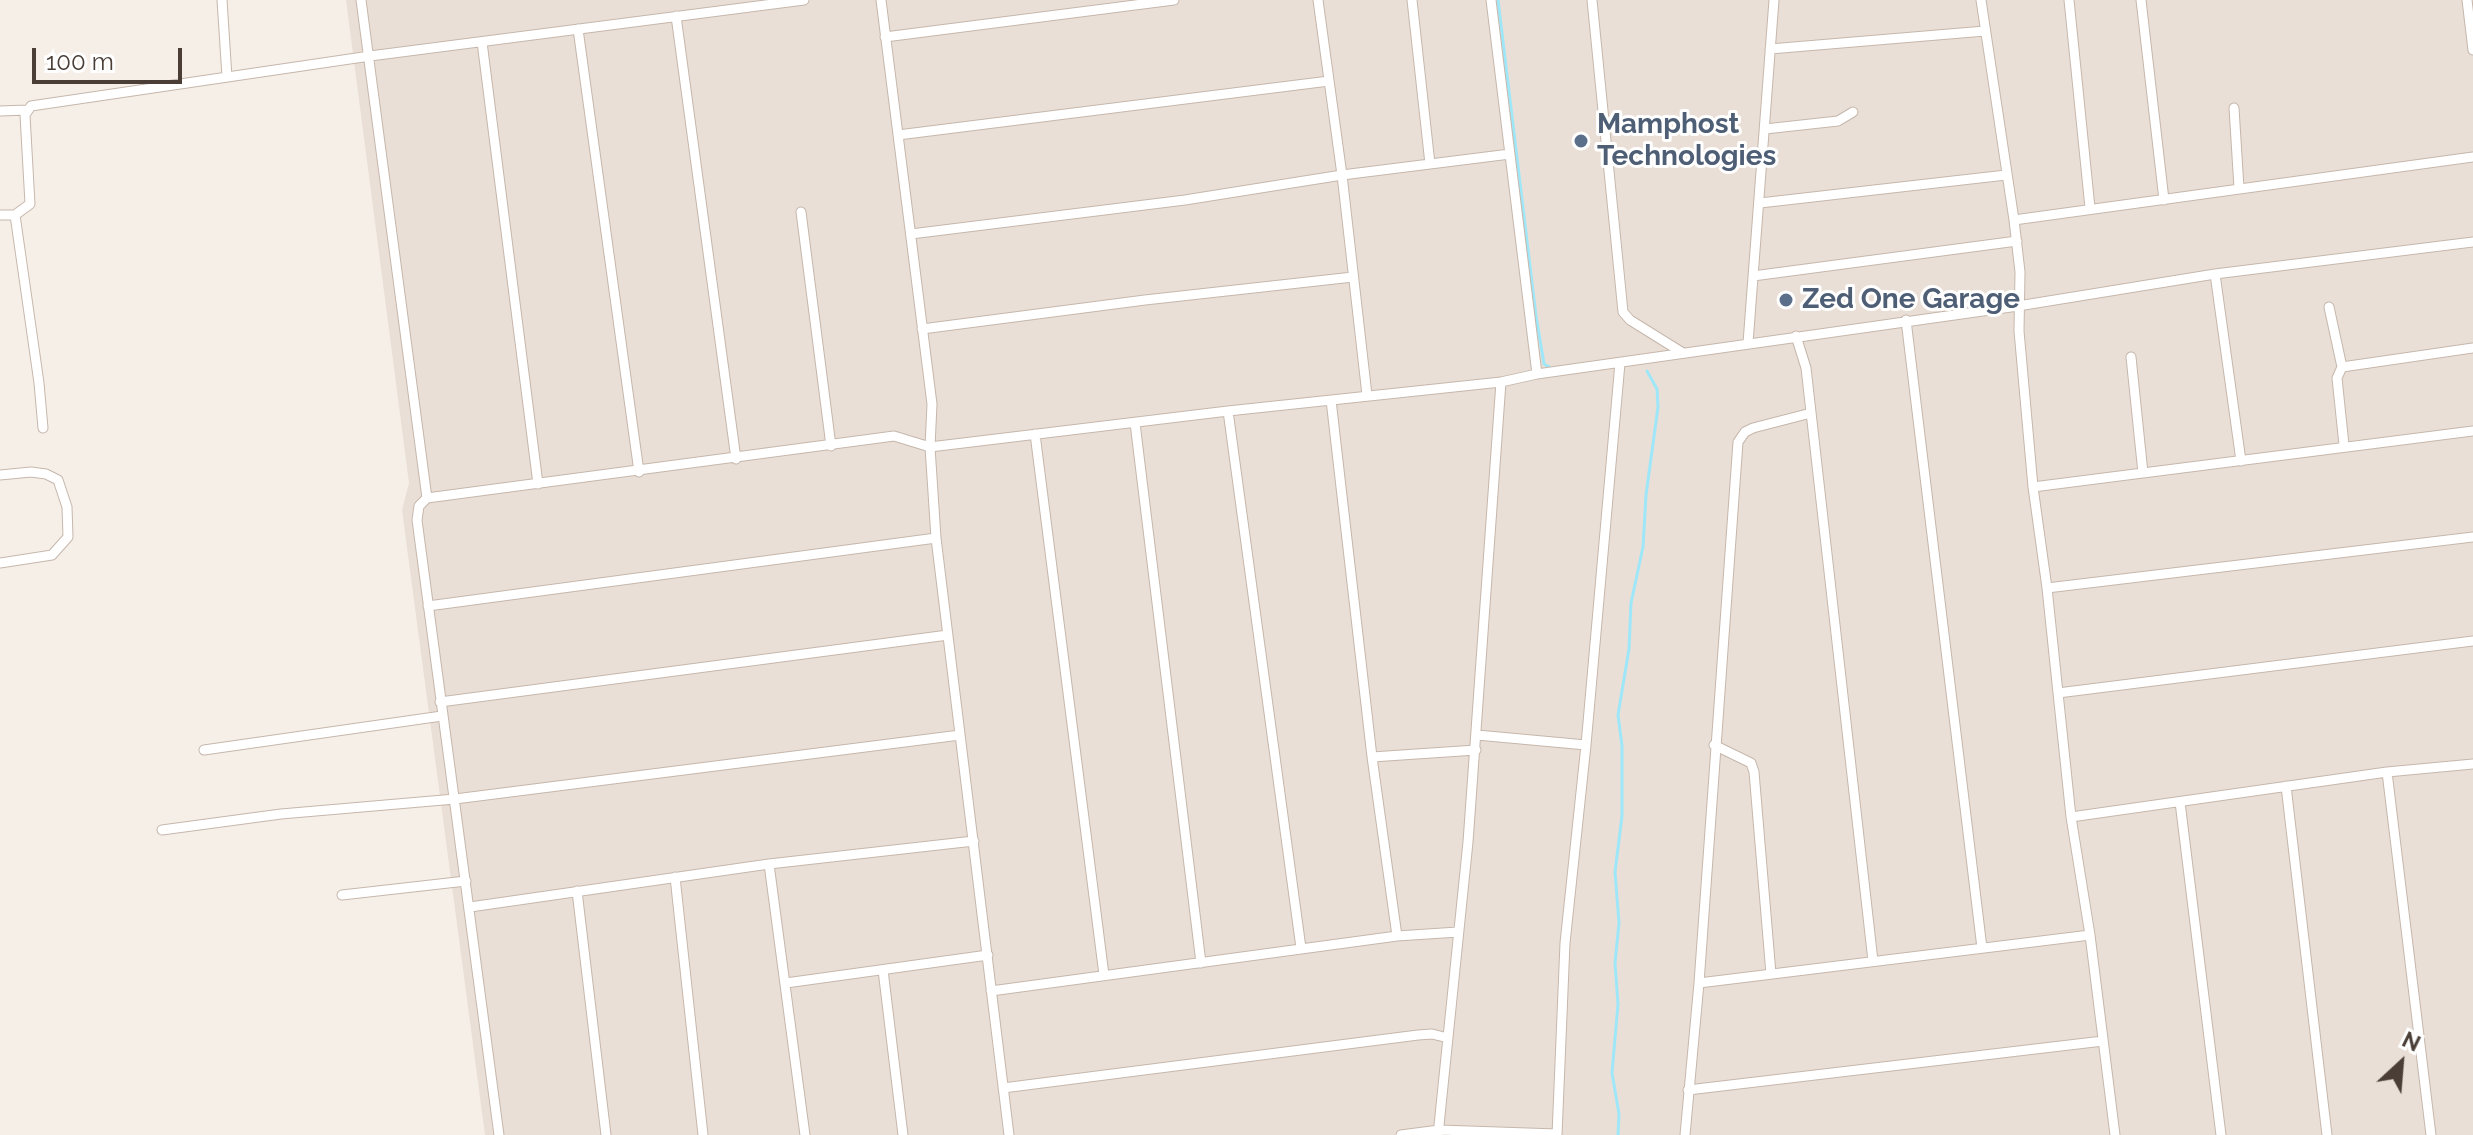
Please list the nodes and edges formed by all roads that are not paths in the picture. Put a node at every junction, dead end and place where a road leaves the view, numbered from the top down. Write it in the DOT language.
graph roads {
  1 [pos="222,0"];
  2 [pos="361,0"];
  3 [pos="804,0"];
  4 [pos="881,0"];
  5 [pos="1174,0"];
  6 [pos="1318,0"];
  7 [pos="1412,0"];
  8 [pos="1491,0"];
  9 [pos="1592,0"];
  10 [pos="1774,0"];
  11 [pos="1981,0"];
  12 [pos="2069,0"];
  13 [pos="2141,0"];
  14 [pos="2467,0"];
  15 [pos="676,16"];
  16 [pos="578,29"];
  17 [pos="1985,31"];
  18 [pos="885,37"];
  19 [pos="482,42"];
  20 [pos="1770,49"];
  21 [pos="2473,50"];
  22 [pos="370,56"];
  23 [pos="227,77"];
  24 [pos="1329,81"];
  25 [pos="2234,108"];
  26 [pos="27,110"];
  27 [pos="0,111"];
  28 [pos="1853,112"];
  29 [pos="1765,129"];
  30 [pos="898,135"];
  31 [pos="1510,154"];
  32 [pos="2473,157"];
  33 [pos="1430,164"];
  34 [pos="1342,175"];
  35 [pos="2006,175"];
  36 [pos="2239,188"];
  37 [pos="2164,200"];
  38 [pos="1760,203"];
  39 [pos="2090,208"];
  40 [pos="801,212"];
  41 [pos="0,215"];
  42 [pos="15,215"];
  43 [pos="2014,220"];
  44 [pos="911,234"];
  45 [pos="2017,241"];
  46 [pos="2473,242"];
  47 [pos="2215,274"];
  48 [pos="1753,276"];
  49 [pos="1353,277"];
  50 [pos="2018,306"];
  51 [pos="2329,307"];
  52 [pos="1906,320"];
  53 [pos="922,329"];
  54 [pos="1796,336"];
  55 [pos="1748,343"];
  56 [pos="2473,348"];
  57 [pos="1683,353"];
  58 [pos="2131,357"];
  59 [pos="1620,363"];
  60 [pos="2342,367"];
  61 [pos="1537,374"];
  62 [pos="1501,382"];
  63 [pos="1367,395"];
  64 [pos="1331,400"];
  65 [pos="1228,411"];
  66 [pos="1811,413"];
  67 [pos="1135,423"];
  68 [pos="43,428"];
  69 [pos="2473,431"];
  70 [pos="1035,434"];
  71 [pos="2344,445"];
  72 [pos="831,446"];
  73 [pos="930,447"];
  74 [pos="736,459"];
  75 [pos="2241,461"];
  76 [pos="639,472"];
  77 [pos="2143,473"];
  78 [pos="0,475"];
  79 [pos="538,484"];
  80 [pos="2033,487"];
  81 [pos="427,498"];
  82 [pos="2473,537"];
  83 [pos="936,538"];
  84 [pos="0,563"];
  85 [pos="2047,588"];
  86 [pos="428,606"];
  87 [pos="948,635"];
  88 [pos="2473,641"];
  89 [pos="2058,693"];
  90 [pos="440,702"];
  91 [pos="442,716"];
  92 [pos="960,735"];
  93 [pos="1477,735"];
  94 [pos="1586,745"];
  95 [pos="1714,745"];
  96 [pos="204,750"];
  97 [pos="1476,750"];
  98 [pos="1372,757"];
  99 [pos="2473,764"];
  100 [pos="2387,772"];
  101 [pos="2286,786"];
  102 [pos="455,799"];
  103 [pos="2180,802"];
  104 [pos="2071,817"];
  105 [pos="162,830"];
  106 [pos="974,841"];
  107 [pos="769,864"];
  108 [pos="675,877"];
  109 [pos="466,881"];
  110 [pos="577,891"];
  111 [pos="342,895"];
  112 [pos="470,907"];
  113 [pos="1458,932"];
  114 [pos="2090,935"];
  115 [pos="1397,936"];
  116 [pos="1301,948"];
  117 [pos="1982,948"];
  118 [pos="988,955"];
  119 [pos="1873,961"];
  120 [pos="1201,963"];
  121 [pos="883,970"];
  122 [pos="1771,974"];
  123 [pos="1104,975"];
  124 [pos="786,983"];
  125 [pos="1699,983"];
  126 [pos="991,991"];
  127 [pos="1448,1038"];
  128 [pos="2103,1041"];
  129 [pos="1003,1088"];
  130 [pos="1688,1090"];
  131 [pos="1438,1132"];
  132 [pos="499,1135"];
  133 [pos="606,1135"];
  134 [pos="703,1135"];
  135 [pos="805,1135"];
  136 [pos="903,1135"];
  137 [pos="1009,1135"];
  138 [pos="1401,1135"];
  139 [pos="1557,1135"];
  140 [pos="1685,1135"];
  141 [pos="2115,1135"];
  142 [pos="2221,1135"];
  143 [pos="2327,1135"];
  144 [pos="2431,1135"];
  1 -- 23 [label="street"];
  2 -- 22 [label="street"];
  3 -- 15 [label="street"];
  4 -- 18 [label="street"];
  5 -- 18 [label="street"];
  6 -- 24 [label="street"];
  7 -- 33 [label="street"];
  8 -- 31 [label="street"];
  9 -- 57 [label="street"];
  10 -- 20 [label="street"];
  11 -- 17 [label="street"];
  12 -- 39 [label="street"];
  13 -- 37 [label="street"];
  14 -- 21 [label="street"];
  15 -- 16 [label="street"];
  15 -- 74 [label="street"];
  16 -- 19 [label="street"];
  16 -- 76 [label="street"];
  17 -- 20 [label="street"];
  17 -- 35 [label="street"];
  18 -- 30 [label="street"];
  19 -- 22 [label="street"];
  19 -- 79 [label="street"];
  20 -- 29 [label="street"];
  22 -- 23 [label="street"];
  22 -- 81 [label="street"];
  23 -- 26 [label="street"];
  24 -- 30 [label="street"];
  24 -- 34 [label="street"];
  25 -- 36 [label="street"];
  26 -- 27 [label="street"];
  26 -- 42 [label="street"];
  28 -- 29 [label="street"];
  29 -- 38 [label="street"];
  30 -- 44 [label="street"];
  31 -- 33 [label="street"];
  31 -- 61 [label="street"];
  32 -- 36 [label="street"];
  33 -- 34 [label="street"];
  34 -- 44 [label="street"];
  34 -- 49 [label="street"];
  35 -- 38 [label="street"];
  35 -- 43 [label="street"];
  36 -- 37 [label="street"];
  37 -- 39 [label="street"];
  38 -- 48 [label="street"];
  39 -- 43 [label="street"];
  40 -- 72 [label="street"];
  41 -- 42 [label="street"];
  42 -- 68 [label="street"];
  43 -- 45 [label="street"];
  44 -- 53 [label="street"];
  45 -- 48 [label="street"];
  45 -- 50 [label="street"];
  46 -- 47 [label="street"];
  47 -- 50 [label="street"];
  47 -- 75 [label="street"];
  48 -- 55 [label="street"];
  49 -- 53 [label="street"];
  49 -- 63 [label="street"];
  50 -- 52 [label="street"];
  50 -- 80 [label="street"];
  51 -- 60 [label="street"];
  52 -- 54 [label="street"];
  52 -- 117 [label="street"];
  53 -- 73 [label="street"];
  54 -- 55 [label="street"];
  54 -- 66 [label="street"];
  55 -- 57 [label="street"];
  56 -- 60 [label="street"];
  57 -- 59 [label="street"];
  58 -- 77 [label="street"];
  59 -- 61 [label="street"];
  59 -- 94 [label="street"];
  60 -- 71 [label="street"];
  61 -- 62 [label="street"];
  62 -- 63 [label="street"];
  62 -- 93 [label="street"];
  63 -- 64 [label="street"];
  64 -- 65 [label="street"];
  64 -- 98 [label="street"];
  65 -- 67 [label="street"];
  65 -- 116 [label="street"];
  66 -- 95 [label="street"];
  66 -- 119 [label="street"];
  67 -- 70 [label="street"];
  67 -- 120 [label="street"];
  69 -- 71 [label="street"];
  70 -- 73 [label="street"];
  70 -- 123 [label="street"];
  71 -- 75 [label="street"];
  72 -- 73 [label="street"];
  72 -- 74 [label="street"];
  73 -- 83 [label="street"];
  74 -- 76 [label="street"];
  75 -- 77 [label="street"];
  76 -- 79 [label="street"];
  77 -- 80 [label="street"];
  78 -- 84 [label="street"];
  79 -- 81 [label="street"];
  80 -- 85 [label="street"];
  81 -- 86 [label="street"];
  82 -- 85 [label="street"];
  83 -- 86 [label="street"];
  83 -- 87 [label="street"];
  85 -- 89 [label="street"];
  86 -- 90 [label="street"];
  87 -- 90 [label="street"];
  87 -- 92 [label="street"];
  88 -- 89 [label="street"];
  89 -- 104 [label="street"];
  90 -- 91 [label="street"];
  91 -- 96 [label="street"];
  91 -- 102 [label="street"];
  92 -- 102 [label="street"];
  92 -- 106 [label="street"];
  93 -- 94 [label="street"];
  93 -- 97 [label="street"];
  94 -- 139 [label="street"];
  95 -- 122 [label="street"];
  95 -- 125 [label="street"];
  97 -- 98 [label="street"];
  97 -- 113 [label="street"];
  98 -- 115 [label="street"];
  99 -- 100 [label="street"];
  100 -- 101 [label="street"];
  100 -- 144 [label="street"];
  101 -- 103 [label="street"];
  101 -- 143 [label="street"];
  102 -- 105 [label="street"];
  102 -- 109 [label="street"];
  103 -- 104 [label="street"];
  103 -- 142 [label="street"];
  104 -- 114 [label="street"];
  106 -- 107 [label="street"];
  106 -- 118 [label="street"];
  107 -- 108 [label="street"];
  107 -- 124 [label="street"];
  108 -- 110 [label="street"];
  108 -- 134 [label="street"];
  109 -- 111 [label="street"];
  109 -- 112 [label="street"];
  110 -- 112 [label="street"];
  110 -- 133 [label="street"];
  112 -- 132 [label="street"];
  113 -- 115 [label="street"];
  113 -- 127 [label="street"];
  114 -- 117 [label="street"];
  114 -- 128 [label="street"];
  115 -- 116 [label="street"];
  116 -- 120 [label="street"];
  117 -- 119 [label="street"];
  118 -- 121 [label="street"];
  118 -- 126 [label="street"];
  119 -- 122 [label="street"];
  120 -- 123 [label="street"];
  121 -- 124 [label="street"];
  121 -- 136 [label="street"];
  122 -- 125 [label="street"];
  123 -- 126 [label="street"];
  124 -- 135 [label="street"];
  125 -- 130 [label="street"];
  126 -- 129 [label="street"];
  127 -- 129 [label="street"];
  127 -- 131 [label="street"];
  128 -- 130 [label="street"];
  128 -- 141 [label="street"];
  129 -- 137 [label="street"];
  130 -- 140 [label="street"];
  131 -- 138 [label="street"];
  131 -- 139 [label="street"];
}
